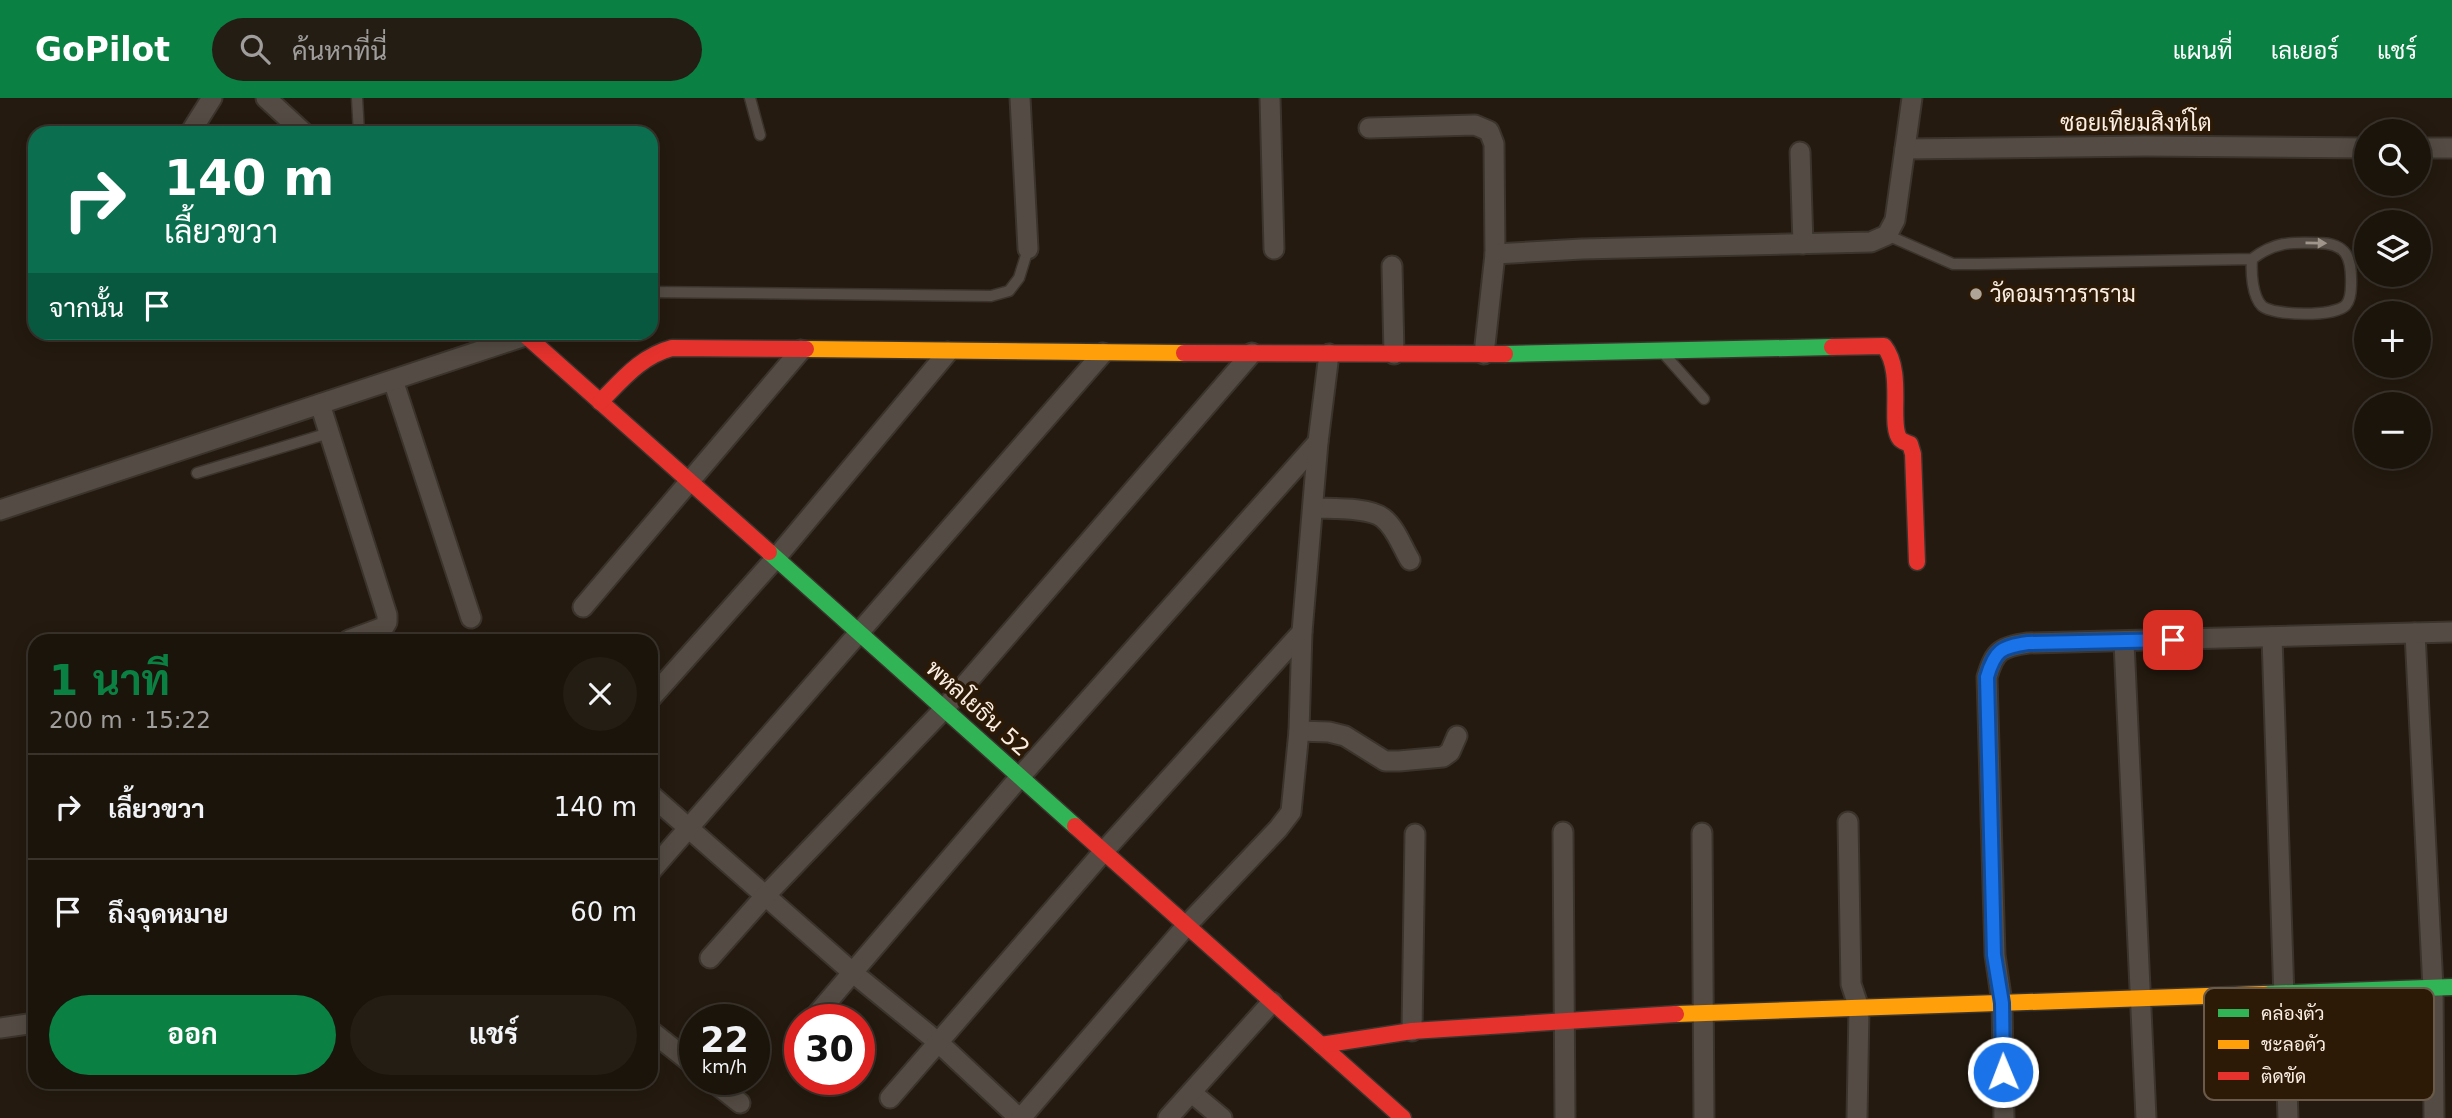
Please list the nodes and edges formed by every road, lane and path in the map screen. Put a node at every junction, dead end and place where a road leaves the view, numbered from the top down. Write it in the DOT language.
graph roads {
  1 [pos="212,98"];
  2 [pos="266,98"];
  3 [pos="357,98"];
  4 [pos="750,98"];
  5 [pos="1020,98"];
  6 [pos="1270,98"];
  7 [pos="1912,98"];
  8 [pos="194,126"];
  9 [pos="296,126"];
  10 [pos="359,126"];
  11 [pos="1370,128"];
  12 [pos="760,135"];
  13 [pos="2354,148"];
  14 [pos="2431,148"];
  15 [pos="2452,148"];
  16 [pos="1905,149"];
  17 [pos="1800,152"];
  18 [pos="1887,235"];
  19 [pos="1803,244"];
  20 [pos="1028,248"];
  21 [pos="1274,249"];
  22 [pos="1495,254"];
  23 [pos="2252,259"];
  24 [pos="1392,267"];
  25 [pos="658,292"];
  26 [pos="506,340"];
  27 [pos="530,340"];
  28 [pos="1660,350"];
  29 [pos="801,351"];
  30 [pos="948,352"];
  31 [pos="1103,353"];
  32 [pos="1252,353"];
  33 [pos="1329,354"];
  34 [pos="1394,354"];
  35 [pos="1484,354"];
  36 [pos="393,380"];
  37 [pos="1704,399"];
  38 [pos="600,402"];
  39 [pos="320,404"];
  40 [pos="329,433"];
  41 [pos="1318,442"];
  42 [pos="197,473"];
  43 [pos="690,483"];
  44 [pos="1312,508"];
  45 [pos="0,510"];
  46 [pos="775,559"];
  47 [pos="1410,560"];
  48 [pos="1917,562"];
  49 [pos="583,607"];
  50 [pos="471,618"];
  51 [pos="1303,632"];
  52 [pos="2452,632"];
  53 [pos="2415,633"];
  54 [pos="365,634"];
  55 [pos="859,634"];
  56 [pos="2272,638"];
  57 [pos="2124,642"];
  58 [pos="658,690"];
  59 [pos="944,709"];
  60 [pos="1299,731"];
  61 [pos="1457,737"];
  62 [pos="1019,778"];
  63 [pos="658,800"];
  64 [pos="1848,822"];
  65 [pos="689,827"];
  66 [pos="1563,832"];
  67 [pos="1702,833"];
  68 [pos="1415,834"];
  69 [pos="1104,851"];
  70 [pos="658,863"];
  71 [pos="765,896"];
  72 [pos="1188,925"];
  73 [pos="710,958"];
  74 [pos="852,972"];
  75 [pos="2443,987"];
  76 [pos="2284,988"];
  77 [pos="2416,988"];
  78 [pos="2204,996"];
  79 [pos="2140,998"];
  80 [pos="1272,1002"];
  81 [pos="2002,1003"];
  82 [pos="825,1004"];
  83 [pos="1858,1008"];
  84 [pos="1704,1013"];
  85 [pos="1564,1020"];
  86 [pos="28,1024"];
  87 [pos="0,1028"];
  88 [pos="1412,1031"];
  89 [pos="658,1037"];
  90 [pos="939,1043"];
  91 [pos="1321,1045"];
  92 [pos="679,1053"];
  93 [pos="1192,1093"];
  94 [pos="730,1095"];
  95 [pos="890,1098"];
  96 [pos="2287,1100"];
  97 [pos="740,1103"];
  98 [pos="1020,1118"];
  99 [pos="1168,1118"];
  100 [pos="1222,1118"];
  101 [pos="1403,1118"];
  102 [pos="1565,1118"];
  103 [pos="1704,1118"];
  104 [pos="1857,1118"];
  105 [pos="2004,1118"];
  106 [pos="2146,1118"];
  107 [pos="2288,1118"];
  108 [pos="2434,1118"];
  1 -- 8 [label="street"];
  2 -- 9 [label="street"];
  3 -- 10 [label="lane"];
  4 -- 12 [label="lane"];
  5 -- 20 [label="street"];
  6 -- 21 [label="street"];
  7 -- 16 [label="street"];
  11 -- 22 [label="street"];
  13 -- 16 [label="street, ซอยเทียมสิงห์โต"];
  14 -- 15 [label="street"];
  16 -- 18 [label="street"];
  17 -- 19 [label="street"];
  18 -- 19 [label="street"];
  18 -- 23 [label="lane"];
  19 -- 22 [label="street"];
  20 -- 25 [label="lane"];
  22 -- 35 [label="street"];
  23 -- 23 [label="lane, one-way"];
  24 -- 34 [label="street"];
  26 -- 36 [label="street"];
  27 -- 38 [label="street, พหลโยธิน 52"];
  28 -- 35 [label="street"];
  28 -- 37 [label="lane"];
  28 -- 48 [label="street"];
  29 -- 30 [label="street"];
  29 -- 38 [label="street"];
  29 -- 43 [label="street"];
  30 -- 31 [label="street"];
  30 -- 46 [label="street"];
  31 -- 32 [label="street"];
  31 -- 55 [label="street"];
  32 -- 33 [label="street"];
  32 -- 59 [label="street"];
  33 -- 34 [label="street"];
  33 -- 41 [label="street"];
  34 -- 35 [label="street"];
  36 -- 39 [label="street"];
  36 -- 50 [label="street"];
  38 -- 43 [label="street, พหลโยธิน 52"];
  39 -- 40 [label="street"];
  39 -- 45 [label="street"];
  40 -- 42 [label="lane"];
  40 -- 54 [label="street"];
  41 -- 44 [label="street"];
  41 -- 62 [label="street"];
  43 -- 46 [label="street, พหลโยธิน 52"];
  43 -- 49 [label="street"];
  44 -- 47 [label="street"];
  44 -- 51 [label="street"];
  46 -- 55 [label="street, พหลโยธิน 52"];
  46 -- 58 [label="street"];
  51 -- 60 [label="street"];
  51 -- 69 [label="street"];
  52 -- 53 [label="street"];
  53 -- 56 [label="street"];
  53 -- 75 [label="street"];
  55 -- 59 [label="street, พหลโยธิน 52"];
  55 -- 65 [label="street"];
  56 -- 57 [label="street"];
  56 -- 76 [label="street"];
  57 -- 79 [label="street"];
  57 -- 81 [label="street"];
  59 -- 62 [label="street, พหลโยธิน 52"];
  59 -- 71 [label="street"];
  60 -- 61 [label="street"];
  60 -- 72 [label="street"];
  62 -- 69 [label="street, พหลโยธิน 52"];
  62 -- 74 [label="street"];
  63 -- 65 [label="street"];
  64 -- 83 [label="street"];
  65 -- 70 [label="street"];
  65 -- 71 [label="street"];
  66 -- 85 [label="street"];
  67 -- 84 [label="street"];
  68 -- 88 [label="street"];
  69 -- 72 [label="street, พหลโยธิน 52"];
  69 -- 90 [label="street"];
  71 -- 73 [label="street"];
  71 -- 74 [label="street"];
  72 -- 80 [label="street, พหลโยธิน 52"];
  72 -- 98 [label="street"];
  74 -- 82 [label="street"];
  74 -- 90 [label="street"];
  75 -- 77 [label="street"];
  75 -- 108 [label="street"];
  78 -- 79 [label="street"];
  79 -- 81 [label="street"];
  79 -- 106 [label="street"];
  80 -- 91 [label="street, พหลโยธิน 52"];
  80 -- 93 [label="street"];
  81 -- 83 [label="street"];
  81 -- 105 [label="street"];
  83 -- 84 [label="street"];
  83 -- 104 [label="street"];
  84 -- 85 [label="street"];
  84 -- 103 [label="street"];
  85 -- 88 [label="street"];
  85 -- 102 [label="street"];
  86 -- 87 [label="street"];
  88 -- 91 [label="street"];
  89 -- 92 [label="street"];
  90 -- 95 [label="street"];
  90 -- 98 [label="street"];
  91 -- 101 [label="street, พหลโยธิน 52"];
  93 -- 99 [label="street"];
  93 -- 100 [label="street"];
  94 -- 97 [label="street"];
  96 -- 107 [label="street"];
}
